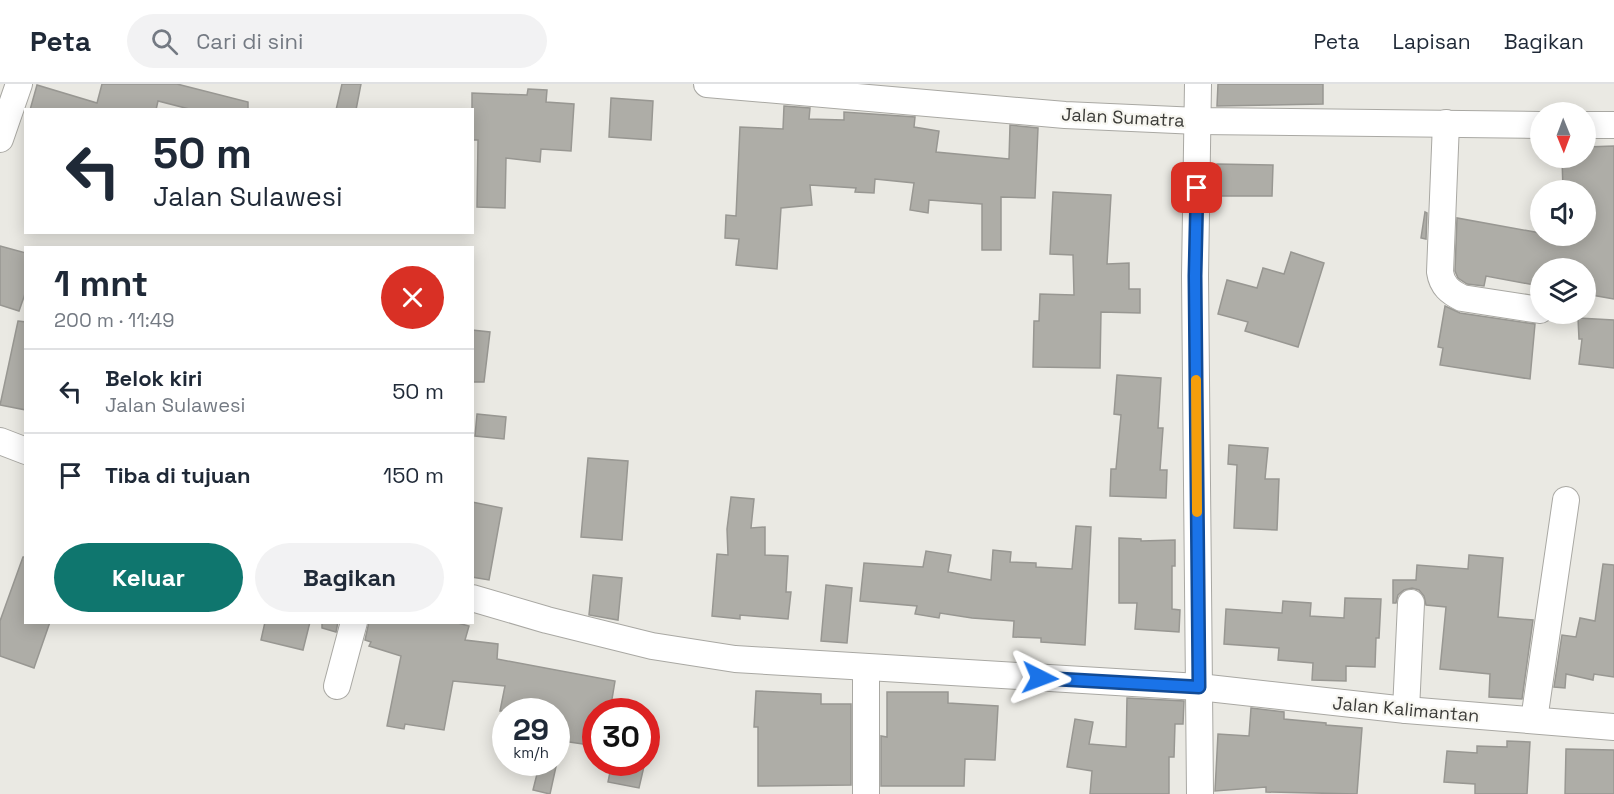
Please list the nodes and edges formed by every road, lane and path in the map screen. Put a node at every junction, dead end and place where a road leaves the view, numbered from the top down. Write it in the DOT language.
graph roads {
  1 [pos="20,84"];
  2 [pos="707,84"];
  3 [pos="1198,84"];
  4 [pos="1198,122"];
  5 [pos="1446,123"];
  6 [pos="1530,125"];
  7 [pos="1596,125"];
  8 [pos="1614,125"];
  9 [pos="0,139"];
  10 [pos="1530,308"];
  11 [pos="0,441"];
  12 [pos="24,450"];
  13 [pos="1566,500"];
  14 [pos="474,599"];
  15 [pos="1411,603"];
  16 [pos="353,624"];
  17 [pos="866,668"];
  18 [pos="337,686"];
  19 [pos="1199,687"];
  20 [pos="1406,710"];
  21 [pos="1534,720"];
  22 [pos="1614,727"];
  23 [pos="866,794"];
  24 [pos="1200,794"];
  1 -- 9 [label="street"];
  2 -- 4 [label="street, Jalan Sumatra"];
  3 -- 4 [label="street"];
  4 -- 5 [label="street, Jalan Sumatra"];
  4 -- 19 [label="street"];
  5 -- 6 [label="street, Jalan Sumatra"];
  5 -- 10 [label="street"];
  7 -- 8 [label="street"];
  11 -- 12 [label="street"];
  13 -- 21 [label="street"];
  14 -- 17 [label="street, Jalan Kalimantan"];
  15 -- 20 [label="street"];
  16 -- 18 [label="street"];
  17 -- 19 [label="street, Jalan Kalimantan"];
  17 -- 23 [label="street"];
  19 -- 20 [label="street, Jalan Kalimantan"];
  19 -- 24 [label="street"];
  20 -- 21 [label="street, Jalan Kalimantan"];
  21 -- 22 [label="street, Jalan Kalimantan"];
}
